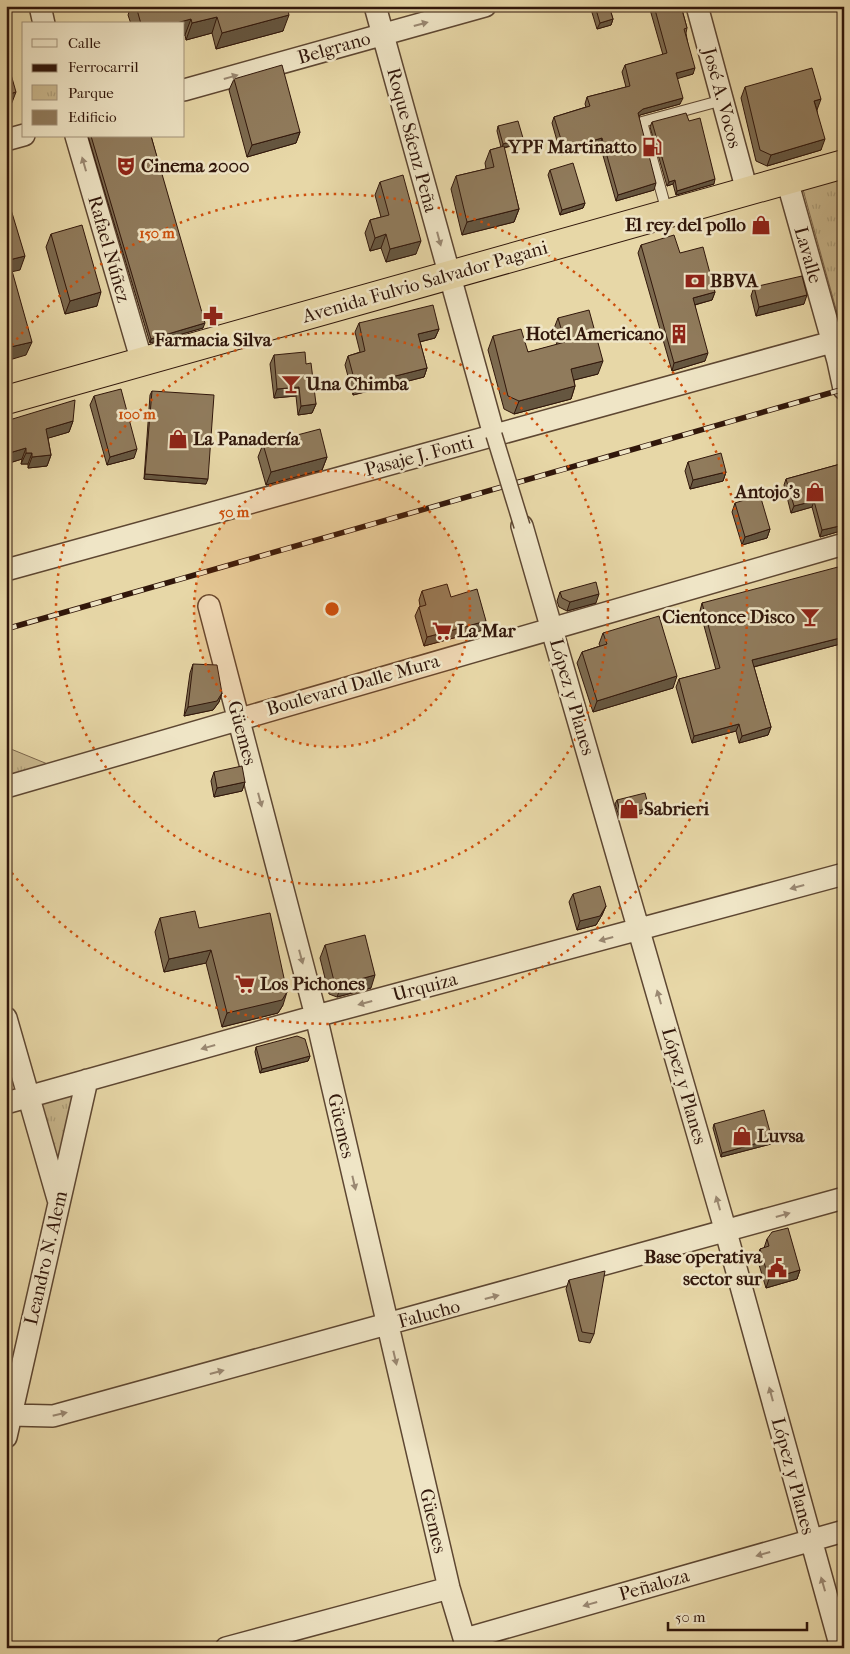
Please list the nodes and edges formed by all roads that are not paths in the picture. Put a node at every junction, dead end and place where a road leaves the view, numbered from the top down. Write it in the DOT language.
graph roads {
  1 [pos="40,6"];
  2 [pos="375,6"];
  3 [pos="485,6"];
  4 [pos="697,6"];
  5 [pos="44,22"];
  6 [pos="383,34"];
  7 [pos="185,90"];
  8 [pos="722,100"];
  9 [pos="22,136"];
  10 [pos="77,138"];
  11 [pos="6,140"];
  12 [pos="844,164"];
  13 [pos="787,180"];
  14 [pos="748,191"];
  15 [pos="667,213"];
  16 [pos="449,275"];
  17 [pos="838,354"];
  18 [pos="142,362"];
  19 [pos="844,389"];
  20 [pos="6,400"];
  21 [pos="494,436"];
  22 [pos="522,526"];
  23 [pos="844,544"];
  24 [pos="6,570"];
  25 [pos="209,606"];
  26 [pos="552,627"];
  27 [pos="238,719"];
  28 [pos="6,787"];
  29 [pos="844,874"];
  30 [pos="640,930"];
  31 [pos="316,1016"];
  32 [pos="6,1018"];
  33 [pos="87,1080"];
  34 [pos="29,1097"];
  35 [pos="6,1103"];
  36 [pos="844,1198"];
  37 [pos="59,1202"];
  38 [pos="726,1232"];
  39 [pos="387,1326"];
  40 [pos="11,1415"];
  41 [pos="6,1436"];
  42 [pos="844,1531"];
  43 [pos="811,1540"];
  44 [pos="449,1588"];
  45 [pos="466,1644"];
  46 [pos="226,1648"];
  47 [pos="841,1648"];
  1 -- 5 [label="street"];
  2 -- 6 [label="street, Roque Sáenz Peña"];
  6 -- 3 [label="street, Belgrano, one-way"];
  4 -- 8 [label="street, José A. Vocos"];
  7 -- 6 [label="street, Belgrano, one-way"];
  6 -- 16 [label="street, Roque Sáenz Peña, one-way"];
  8 -- 14 [label="street, José A. Vocos"];
  8 -- 15 [label="lane"];
  9 -- 11 [label="street"];
  18 -- 10 [label="street, Rafael Núñez, one-way"];
  12 -- 13 [label="highway, Avenida Fulvio Salvador Pagani"];
  13 -- 14 [label="highway, Avenida Fulvio Salvador Pagani"];
  13 -- 17 [label="street, Lavalle"];
  14 -- 15 [label="highway, Avenida Fulvio Salvador Pagani"];
  15 -- 16 [label="highway, Avenida Fulvio Salvador Pagani"];
  16 -- 18 [label="highway, Avenida Fulvio Salvador Pagani"];
  16 -- 21 [label="street"];
  17 -- 19 [label="street, Lavalle"];
  17 -- 21 [label="street, Pasaje J. Fonti"];
  18 -- 20 [label="highway, Avenida Fulvio Salvador Pagani"];
  21 -- 22 [label="street, bridge"];
  21 -- 24 [label="street, Pasaje J. Fonti"];
  22 -- 26 [label="street, López y Planes"];
  23 -- 26 [label="street, Boulevard Dalle Mura"];
  25 -- 27 [label="street, Güemes"];
  26 -- 27 [label="street, Boulevard Dalle Mura"];
  26 -- 30 [label="street, López y Planes"];
  27 -- 28 [label="street, Boulevard Dalle Mura"];
  27 -- 31 [label="street, Güemes, one-way"];
  29 -- 30 [label="street, Urquiza, one-way"];
  30 -- 31 [label="street, Urquiza, one-way"];
  38 -- 30 [label="street, López y Planes, one-way"];
  31 -- 33 [label="street, Urquiza, one-way"];
  31 -- 39 [label="street, Güemes, one-way"];
  32 -- 34 [label="street"];
  33 -- 34 [label="street, Urquiza"];
  33 -- 37 [label="street, Leandro N. Alem"];
  34 -- 35 [label="street, Urquiza"];
  34 -- 37 [label="street"];
  38 -- 36 [label="street, Falucho, one-way"];
  37 -- 40 [label="street, Leandro N. Alem"];
  39 -- 38 [label="street, Falucho, one-way"];
  43 -- 38 [label="street, López y Planes, one-way"];
  40 -- 39 [label="street, Falucho, one-way"];
  39 -- 44 [label="street, Güemes, one-way"];
  40 -- 41 [label="street, Leandro N. Alem"];
  42 -- 43 [label="street, Peñaloza"];
  43 -- 45 [label="street, Peñaloza, one-way"];
  47 -- 43 [label="street, López y Planes, one-way"];
  44 -- 45 [label="street, Güemes"];
  44 -- 46 [label="street"];
}
